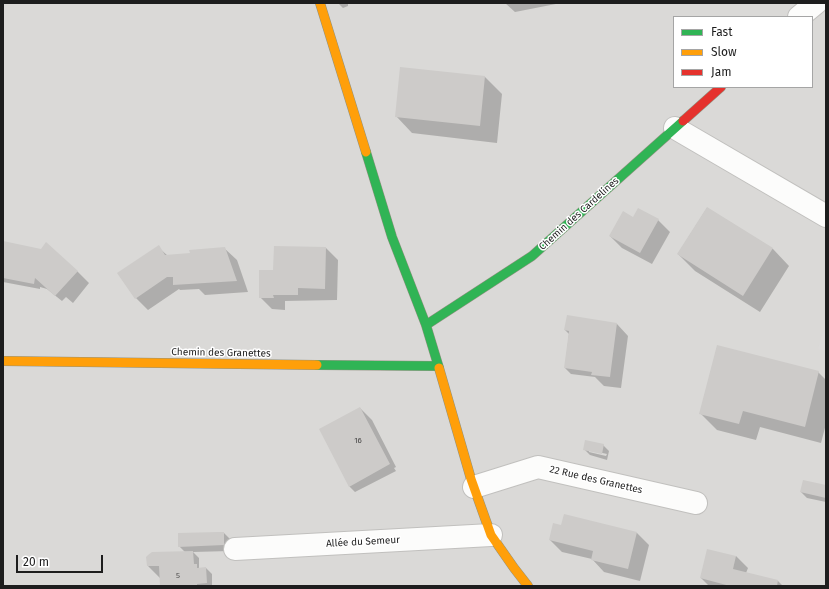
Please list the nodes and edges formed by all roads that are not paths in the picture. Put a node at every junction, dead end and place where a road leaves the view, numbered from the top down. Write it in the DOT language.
graph roads {
  1 [pos="320,3"];
  2 [pos="816,3"];
  3 [pos="800,16"];
  4 [pos="720,88"];
  5 [pos="675,128"];
  6 [pos="826,216"];
  7 [pos="426,325"];
  8 [pos="3,361"];
  9 [pos="438,366"];
  10 [pos="473,483"];
  11 [pos="696,503"];
  12 [pos="491,535"];
  13 [pos="235,549"];
  14 [pos="528,586"];
  1 -- 7 [label="street"];
  2 -- 3 [label="street"];
  4 -- 5 [label="street, Chemin des Cardelines"];
  5 -- 6 [label="street"];
  5 -- 7 [label="street, Chemin des Cardelines"];
  7 -- 9 [label="street"];
  8 -- 9 [label="street, Chemin des Granettes"];
  9 -- 10 [label="street"];
  10 -- 11 [label="street, 22 Rue des Granettes"];
  10 -- 12 [label="street"];
  12 -- 13 [label="street, Allée du Semeur"];
  12 -- 14 [label="street"];
}
